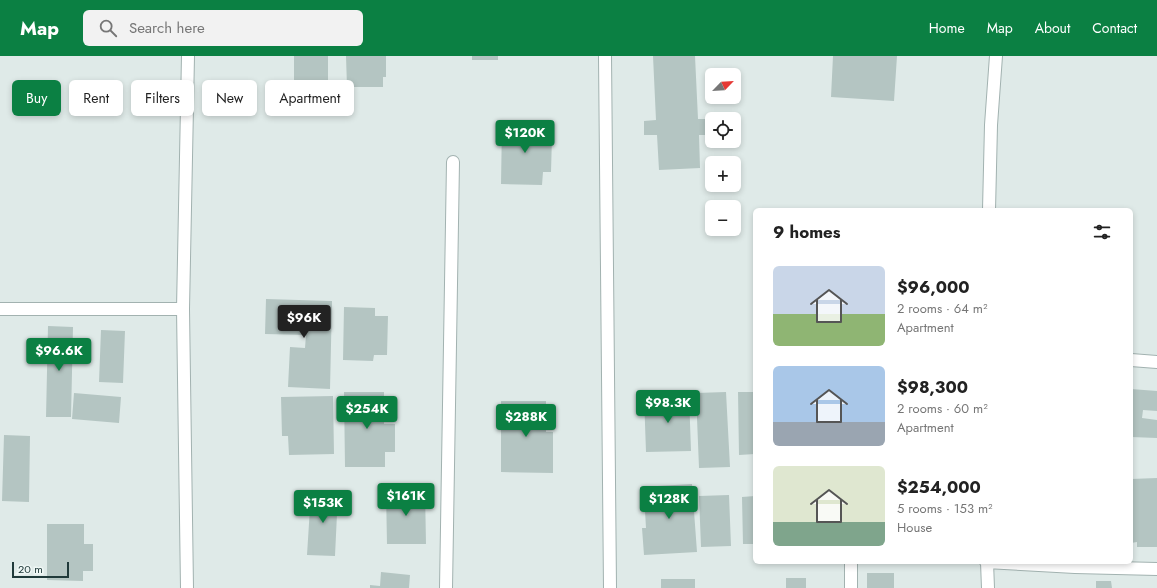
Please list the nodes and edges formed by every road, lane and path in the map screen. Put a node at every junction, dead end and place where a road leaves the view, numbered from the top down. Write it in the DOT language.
graph roads {
  1 [pos="188,56"];
  2 [pos="605,56"];
  3 [pos="996,56"];
  4 [pos="453,162"];
  5 [pos="989,208"];
  6 [pos="0,309"];
  7 [pos="183,309"];
  8 [pos="1133,360"];
  9 [pos="1157,362"];
  10 [pos="851,564"];
  11 [pos="986,564"];
  12 [pos="1016,564"];
  13 [pos="1157,569"];
  14 [pos="187,588"];
  15 [pos="446,588"];
  16 [pos="610,588"];
  17 [pos="851,588"];
  18 [pos="988,588"];
  1 -- 7 [label="street"];
  2 -- 16 [label="street"];
  3 -- 5 [label="street"];
  4 -- 15 [label="street"];
  6 -- 7 [label="street"];
  7 -- 14 [label="street"];
  8 -- 9 [label="street"];
  10 -- 17 [label="street"];
  11 -- 18 [label="street"];
  12 -- 13 [label="street"];
}
